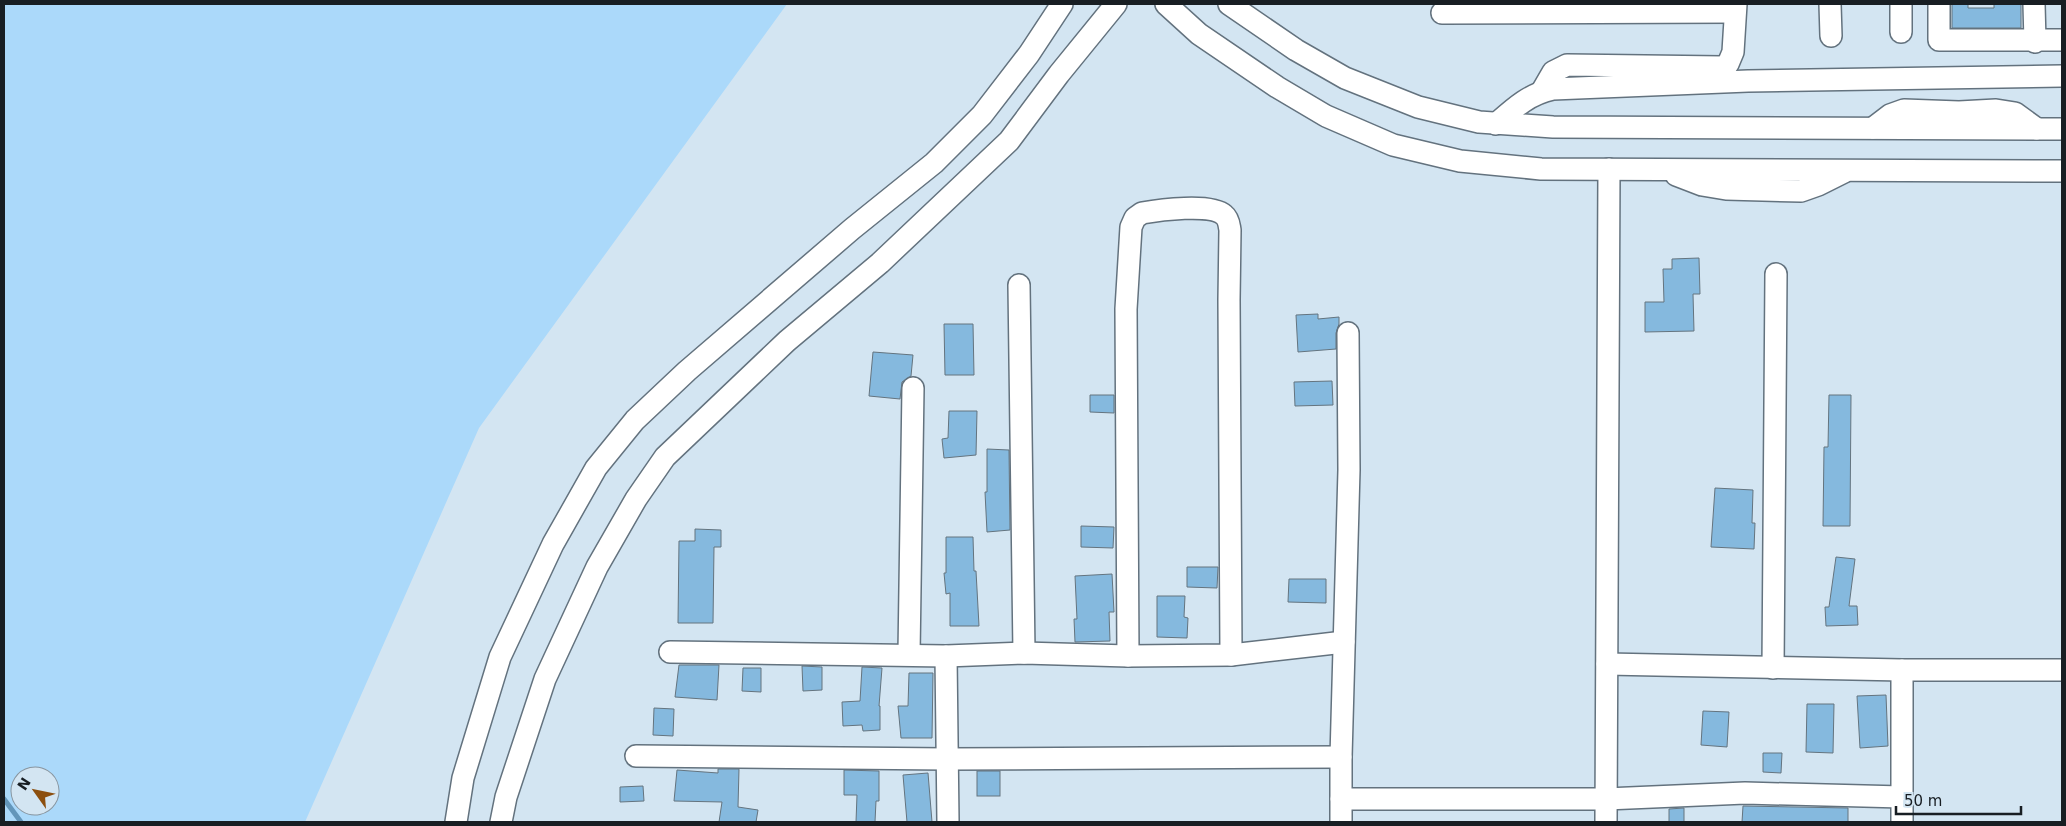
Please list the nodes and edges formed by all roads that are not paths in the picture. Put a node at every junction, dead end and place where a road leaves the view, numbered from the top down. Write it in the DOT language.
graph roads {
  1 [pos="1062,4"];
  2 [pos="1116,4"];
  3 [pos="1166,4"];
  4 [pos="1230,4"];
  5 [pos="1830,4"];
  6 [pos="1901,4"];
  7 [pos="1939,4"];
  8 [pos="2034,4"];
  9 [pos="1542,8"];
  10 [pos="1736,8"];
  11 [pos="1442,13"];
  12 [pos="1901,32"];
  13 [pos="1831,36"];
  14 [pos="2062,40"];
  15 [pos="2035,42"];
  16 [pos="2062,76"];
  17 [pos="1542,91"];
  18 [pos="1496,124"];
  19 [pos="2062,129"];
  20 [pos="1609,169"];
  21 [pos="2062,171"];
  22 [pos="1776,274"];
  23 [pos="1019,284"];
  24 [pos="1348,333"];
  25 [pos="914,388"];
  26 [pos="1344,642"];
  27 [pos="670,652"];
  28 [pos="1024,653"];
  29 [pos="909,654"];
  30 [pos="1231,655"];
  31 [pos="946,656"];
  32 [pos="1128,656"];
  33 [pos="1607,664"];
  34 [pos="1773,668"];
  35 [pos="1902,670"];
  36 [pos="2062,670"];
  37 [pos="636,756"];
  38 [pos="1341,756"];
  39 [pos="946,759"];
  40 [pos="1902,797"];
  41 [pos="1341,799"];
  42 [pos="1606,799"];
  43 [pos="456,822"];
  44 [pos="502,822"];
  45 [pos="948,822"];
  46 [pos="1341,822"];
  47 [pos="1606,822"];
  48 [pos="1902,822"];
  1 -- 43 [label="street"];
  2 -- 44 [label="street"];
  3 -- 20 [label="street"];
  4 -- 18 [label="street"];
  5 -- 13 [label="street"];
  6 -- 12 [label="street"];
  7 -- 15 [label="street"];
  8 -- 15 [label="street"];
  9 -- 10 [label="street"];
  9 -- 11 [label="street"];
  10 -- 17 [label="street"];
  14 -- 15 [label="street"];
  16 -- 17 [label="street"];
  17 -- 18 [label="street"];
  18 -- 19 [label="street"];
  20 -- 21 [label="street"];
  20 -- 33 [label="street"];
  22 -- 34 [label="street"];
  23 -- 28 [label="street"];
  24 -- 26 [label="street"];
  25 -- 29 [label="street"];
  26 -- 30 [label="street"];
  26 -- 38 [label="street"];
  27 -- 29 [label="street"];
  28 -- 31 [label="street"];
  28 -- 32 [label="street"];
  29 -- 31 [label="street"];
  30 -- 32 [label="street"];
  30 -- 32 [label="street"];
  31 -- 39 [label="street"];
  33 -- 34 [label="street"];
  33 -- 42 [label="street"];
  34 -- 35 [label="street"];
  35 -- 36 [label="street"];
  35 -- 40 [label="street"];
  37 -- 39 [label="street"];
  38 -- 39 [label="street"];
  38 -- 41 [label="street"];
  39 -- 45 [label="street"];
  40 -- 42 [label="street"];
  40 -- 48 [label="street"];
  41 -- 42 [label="street"];
  41 -- 46 [label="street"];
  42 -- 47 [label="street"];
}
